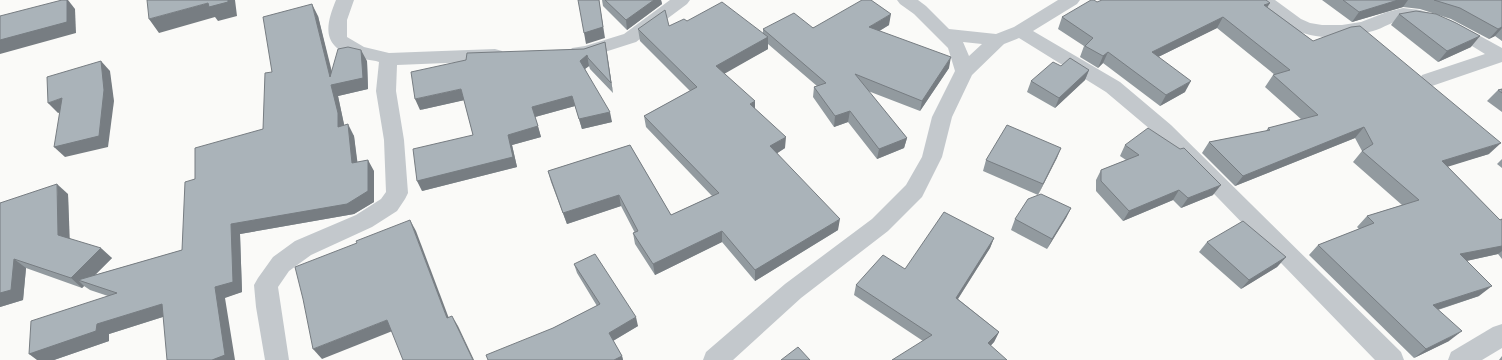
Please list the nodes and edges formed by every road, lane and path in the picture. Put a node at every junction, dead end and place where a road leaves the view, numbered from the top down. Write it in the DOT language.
graph roads {
  1 [pos="345,0"];
  2 [pos="681,0"];
  3 [pos="906,0"];
  4 [pos="1071,0"];
  5 [pos="1263,0"];
  6 [pos="1020,32"];
  7 [pos="944,34"];
  8 [pos="998,40"];
  9 [pos="562,53"];
  10 [pos="514,54"];
  11 [pos="1502,56"];
  12 [pos="388,59"];
  13 [pos="964,71"];
  14 [pos="1429,80"];
  15 [pos="1502,335"];
  16 [pos="277,360"];
  17 [pos="715,360"];
  18 [pos="1392,360"];
  19 [pos="1460,360"];
  1 -- 12 [label="street"];
  2 -- 9 [label="street"];
  3 -- 7 [label="street"];
  4 -- 6 [label="street"];
  5 -- 11 [label="street"];
  6 -- 8 [label="street"];
  6 -- 18 [label="street"];
  7 -- 8 [label="street"];
  7 -- 13 [label="street"];
  8 -- 13 [label="street"];
  10 -- 12 [label="street"];
  11 -- 14 [label="street"];
  12 -- 16 [label="street"];
  13 -- 17 [label="street"];
  15 -- 19 [label="street"];
}
